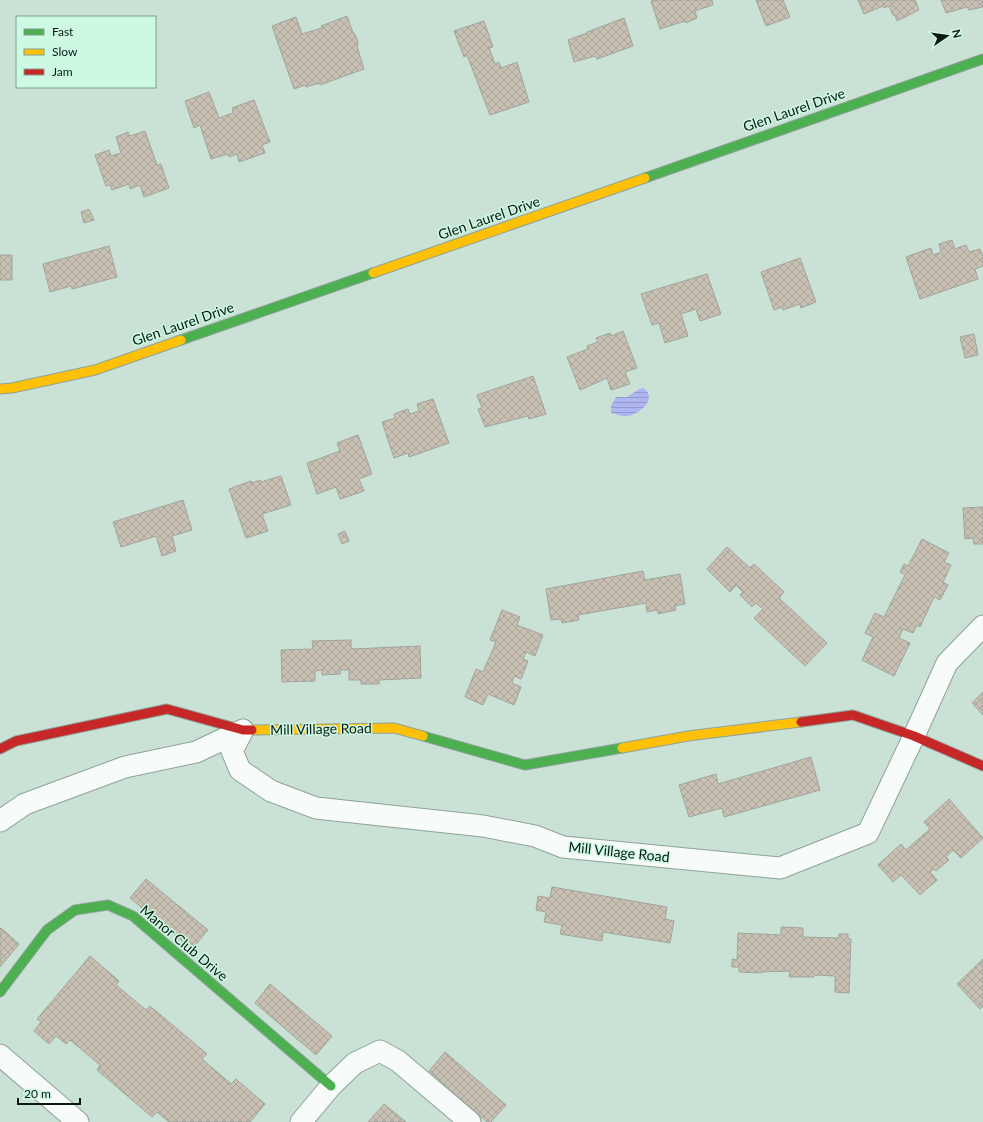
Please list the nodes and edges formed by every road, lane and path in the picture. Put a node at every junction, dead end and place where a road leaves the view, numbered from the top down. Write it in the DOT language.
graph roads {
  1 [pos="983,59"];
  2 [pos="0,389"];
  3 [pos="983,626"];
  4 [pos="243,730"];
  5 [pos="914,736"];
  6 [pos="0,749"];
  7 [pos="983,766"];
  8 [pos="0,821"];
  9 [pos="0,992"];
  10 [pos="0,1054"];
  11 [pos="331,1086"];
  12 [pos="78,1122"];
  13 [pos="301,1122"];
  14 [pos="470,1122"];
  1 -- 2 [label="street, Glen Laurel Drive"];
  3 -- 5 [label="street, Mill Village Road"];
  4 -- 5 [label="street, Mill Village Road"];
  4 -- 5 [label="street, Mill Village Road"];
  4 -- 6 [label="street, Mill Village Road"];
  4 -- 8 [label="street, Mill Village Road"];
  5 -- 7 [label="street, Mill Village Road"];
  9 -- 11 [label="street, Manor Club Drive"];
  10 -- 12 [label="street"];
  11 -- 13 [label="street"];
  11 -- 14 [label="street"];
}
